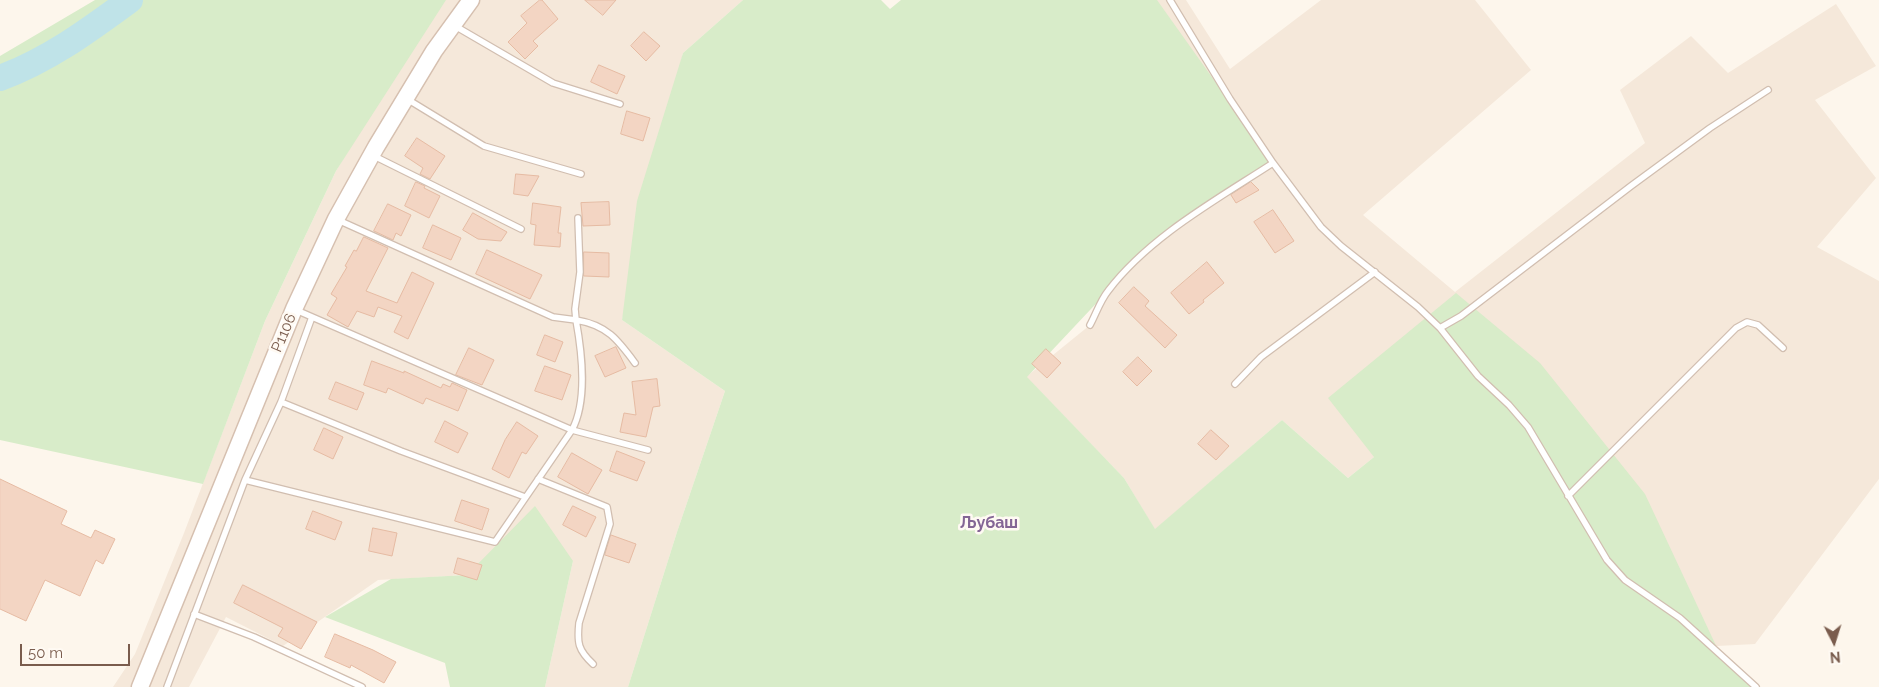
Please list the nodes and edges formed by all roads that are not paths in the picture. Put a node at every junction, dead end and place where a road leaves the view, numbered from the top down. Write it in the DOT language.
graph roads {
  1 [pos="471,0"];
  2 [pos="1170,0"];
  3 [pos="453,25"];
  4 [pos="1768,90"];
  5 [pos="406,98"];
  6 [pos="620,104"];
  7 [pos="372,155"];
  8 [pos="1273,163"];
  9 [pos="581,174"];
  10 [pos="578,218"];
  11 [pos="336,219"];
  12 [pos="521,229"];
  13 [pos="1375,272"];
  14 [pos="294,309"];
  15 [pos="312,318"];
  16 [pos="576,320"];
  17 [pos="1090,325"];
  18 [pos="1440,328"];
  19 [pos="1783,348"];
  20 [pos="635,363"];
  21 [pos="1235,384"];
  22 [pos="281,402"];
  23 [pos="572,430"];
  24 [pos="648,450"];
  25 [pos="538,479"];
  26 [pos="245,480"];
  27 [pos="1568,496"];
  28 [pos="525,497"];
  29 [pos="194,614"];
  30 [pos="593,664"];
  31 [pos="140,687"];
  32 [pos="167,687"];
  33 [pos="362,687"];
  34 [pos="1756,687"];
  1 -- 3 [label="main road, P1106"];
  2 -- 8 [label="lane"];
  3 -- 5 [label="main road, P1106"];
  3 -- 6 [label="lane"];
  4 -- 18 [label="lane"];
  5 -- 7 [label="main road, P1106"];
  5 -- 9 [label="lane"];
  7 -- 11 [label="main road, P1106"];
  7 -- 12 [label="lane"];
  8 -- 13 [label="lane"];
  8 -- 17 [label="lane"];
  10 -- 16 [label="lane"];
  11 -- 14 [label="main road, P1106"];
  11 -- 16 [label="lane"];
  13 -- 18 [label="lane"];
  13 -- 21 [label="lane"];
  14 -- 15 [label="lane"];
  14 -- 31 [label="main road, P1106"];
  15 -- 22 [label="lane"];
  15 -- 23 [label="lane"];
  16 -- 20 [label="lane"];
  16 -- 23 [label="lane"];
  18 -- 27 [label="lane"];
  19 -- 27 [label="lane"];
  22 -- 26 [label="lane"];
  22 -- 28 [label="lane"];
  23 -- 24 [label="lane"];
  23 -- 25 [label="lane"];
  25 -- 28 [label="lane"];
  25 -- 30 [label="lane"];
  26 -- 28 [label="lane"];
  26 -- 29 [label="lane"];
  27 -- 34 [label="lane"];
  29 -- 32 [label="lane"];
  29 -- 33 [label="lane"];
}
